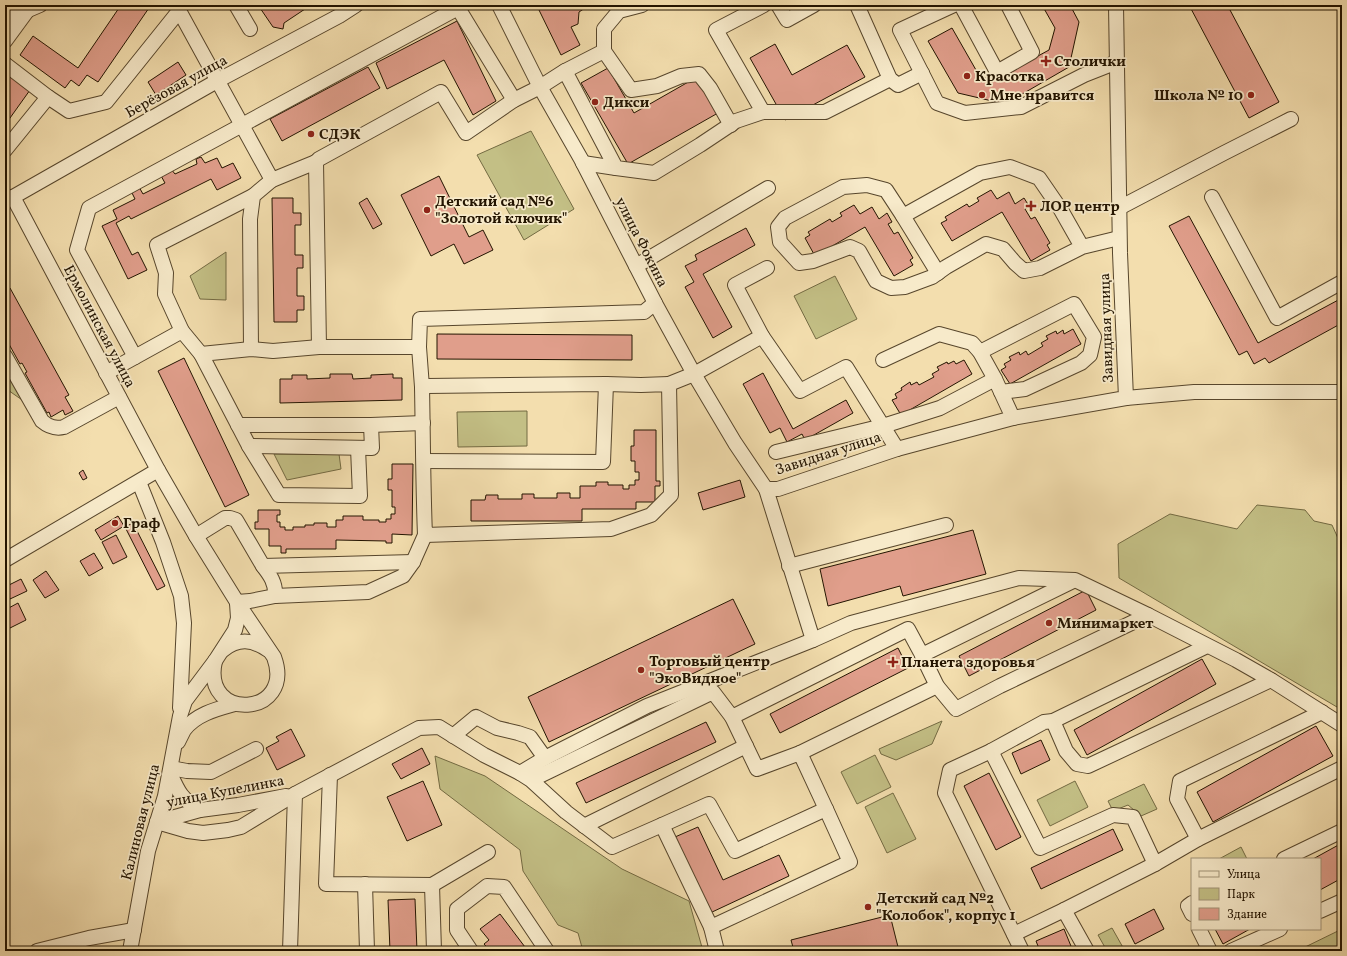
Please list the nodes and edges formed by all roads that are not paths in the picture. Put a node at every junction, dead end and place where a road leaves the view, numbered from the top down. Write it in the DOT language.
graph roads {
  1 [pos="40,5"];
  2 [pos="236,5"];
  3 [pos="356,5"];
  4 [pos="499,5"];
  5 [pos="642,5"];
  6 [pos="764,5"];
  7 [pos="778,5"];
  8 [pos="814,5"];
  9 [pos="857,5"];
  10 [pos="954,5"];
  11 [pos="961,5"];
  12 [pos="1008,5"];
  13 [pos="1116,5"];
  14 [pos="177,8"];
  15 [pos="27,11"];
  16 [pos="5,20"];
  17 [pos="250,29"];
  18 [pos="5,40"];
  19 [pos="604,51"];
  20 [pos="1117,62"];
  21 [pos="5,64"];
  22 [pos="565,71"];
  23 [pos="922,73"];
  24 [pos="890,79"];
  25 [pos="217,81"];
  26 [pos="540,87"];
  27 [pos="48,97"];
  28 [pos="514,100"];
  29 [pos="763,112"];
  30 [pos="1291,119"];
  31 [pos="731,125"];
  32 [pos="242,126"];
  33 [pos="5,150"];
  34 [pos="316,162"];
  35 [pos="583,163"];
  36 [pos="616,168"];
  37 [pos="272,180"];
  38 [pos="768,188"];
  39 [pos="253,196"];
  40 [pos="1212,197"];
  41 [pos="9,198"];
  42 [pos="1119,208"];
  43 [pos="903,216"];
  44 [pos="1119,238"];
  45 [pos="1082,247"];
  46 [pos="636,266"];
  47 [pos="767,268"];
  48 [pos="938,273"];
  49 [pos="1342,282"];
  50 [pos="655,304"];
  51 [pos="182,331"];
  52 [pos="762,336"];
  53 [pos="319,347"];
  54 [pos="419,347"];
  55 [pos="251,349"];
  56 [pos="980,352"];
  57 [pos="201,354"];
  58 [pos="5,356"];
  59 [pos="135,357"];
  60 [pos="883,360"];
  61 [pos="106,373"];
  62 [pos="694,374"];
  63 [pos="996,379"];
  64 [pos="606,384"];
  65 [pos="669,384"];
  66 [pos="422,388"];
  67 [pos="1001,392"];
  68 [pos="1342,392"];
  69 [pos="120,397"];
  70 [pos="1126,398"];
  71 [pos="1013,418"];
  72 [pos="422,423"];
  73 [pos="238,425"];
  74 [pos="371,425"];
  75 [pos="883,426"];
  76 [pos="249,446"];
  77 [pos="358,448"];
  78 [pos="897,449"];
  79 [pos="776,452"];
  80 [pos="424,461"];
  81 [pos="158,470"];
  82 [pos="139,482"];
  83 [pos="766,489"];
  84 [pos="946,525"];
  85 [pos="425,535"];
  86 [pos="196,536"];
  87 [pos="5,560"];
  88 [pos="413,562"];
  89 [pos="263,566"];
  90 [pos="789,566"];
  91 [pos="1075,580"];
  92 [pos="275,596"];
  93 [pos="237,602"];
  94 [pos="899,610"];
  95 [pos="1148,615"];
  96 [pos="908,629"];
  97 [pos="813,640"];
  98 [pos="1207,646"];
  99 [pos="268,650"];
  100 [pos="922,655"];
  101 [pos="218,656"];
  102 [pos="1271,680"];
  103 [pos="936,686"];
  104 [pos="235,704"];
  105 [pos="1322,712"];
  106 [pos="180,716"];
  107 [pos="732,717"];
  108 [pos="1053,722"];
  109 [pos="1342,725"];
  110 [pos="453,736"];
  111 [pos="746,746"];
  112 [pos="174,749"];
  113 [pos="256,749"];
  114 [pos="990,751"];
  115 [pos="800,754"];
  116 [pos="545,758"];
  117 [pos="1342,768"];
  118 [pos="170,771"];
  119 [pos="330,775"];
  120 [pos="526,776"];
  121 [pos="294,794"];
  122 [pos="826,809"];
  123 [pos="200,810"];
  124 [pos="157,822"];
  125 [pos="584,826"];
  126 [pos="662,826"];
  127 [pos="1342,831"];
  128 [pos="1198,839"];
  129 [pos="488,852"];
  130 [pos="1286,858"];
  131 [pos="1155,864"];
  132 [pos="365,884"];
  133 [pos="432,885"];
  134 [pos="1342,901"];
  135 [pos="1191,904"];
  136 [pos="1064,910"];
  137 [pos="1321,911"];
  138 [pos="1191,912"];
  139 [pos="711,927"];
  140 [pos="134,930"];
  141 [pos="1200,930"];
  142 [pos="1278,930"];
  143 [pos="1014,934"];
  144 [pos="37,951"];
  145 [pos="130,951"];
  146 [pos="290,951"];
  147 [pos="367,951"];
  148 [pos="434,951"];
  149 [pos="471,951"];
  150 [pos="547,951"];
  151 [pos="717,951"];
  152 [pos="1022,951"];
  153 [pos="1087,951"];
  154 [pos="1210,951"];
  155 [pos="1232,951"];
  1 -- 15 [label="street"];
  2 -- 17 [label="street"];
  3 -- 25 [label="street, Берёзовая улица"];
  4 -- 26 [label="street, улица Фокина"];
  5 -- 19 [label="street"];
  6 -- 29 [label="street"];
  7 -- 8 [label="street"];
  9 -- 24 [label="street"];
  10 -- 23 [label="street"];
  11 -- 12 [label="street"];
  13 -- 20 [label="street, Завидная улица"];
  14 -- 25 [label="street"];
  14 -- 27 [label="street"];
  15 -- 16 [label="street"];
  15 -- 18 [label="street"];
  19 -- 22 [label="street"];
  19 -- 31 [label="street"];
  20 -- 23 [label="street"];
  20 -- 42 [label="street, Завидная улица"];
  21 -- 27 [label="street"];
  22 -- 26 [label="street"];
  22 -- 36 [label="street"];
  23 -- 24 [label="street"];
  24 -- 29 [label="street"];
  25 -- 32 [label="street"];
  25 -- 41 [label="street, Берёзовая улица"];
  26 -- 28 [label="street"];
  26 -- 35 [label="street, улица Фокина"];
  27 -- 33 [label="street"];
  28 -- 32 [label="street"];
  28 -- 34 [label="street"];
  29 -- 31 [label="street"];
  30 -- 42 [label="street"];
  31 -- 36 [label="street"];
  32 -- 37 [label="street"];
  32 -- 59 [label="street"];
  34 -- 37 [label="street"];
  34 -- 53 [label="street"];
  35 -- 36 [label="street"];
  35 -- 46 [label="street, улица Фокина"];
  37 -- 39 [label="street"];
  38 -- 46 [label="street"];
  39 -- 51 [label="street"];
  39 -- 55 [label="street"];
  40 -- 49 [label="street"];
  41 -- 61 [label="street, Ермолинская улица"];
  42 -- 44 [label="street, Завидная улица"];
  43 -- 45 [label="street"];
  43 -- 48 [label="street"];
  43 -- 48 [label="street"];
  44 -- 45 [label="street"];
  44 -- 70 [label="street, Завидная улица"];
  45 -- 48 [label="street"];
  46 -- 50 [label="street, улица Фокина"];
  47 -- 52 [label="street"];
  50 -- 54 [label="street"];
  50 -- 62 [label="street, улица Фокина"];
  51 -- 57 [label="street"];
  51 -- 59 [label="street"];
  52 -- 62 [label="street"];
  52 -- 75 [label="street"];
  53 -- 54 [label="street"];
  53 -- 55 [label="street"];
  54 -- 66 [label="street"];
  55 -- 57 [label="street"];
  56 -- 60 [label="street"];
  56 -- 63 [label="street"];
  56 -- 67 [label="street"];
  57 -- 73 [label="street"];
  58 -- 69 [label="street"];
  59 -- 61 [label="street"];
  61 -- 69 [label="street, Ермолинская улица"];
  62 -- 65 [label="street"];
  62 -- 83 [label="street, улица Фокина"];
  63 -- 67 [label="street"];
  63 -- 75 [label="street"];
  64 -- 65 [label="street"];
  64 -- 66 [label="street"];
  64 -- 80 [label="street"];
  65 -- 85 [label="street"];
  66 -- 72 [label="street"];
  67 -- 71 [label="street"];
  68 -- 70 [label="street"];
  69 -- 81 [label="street, Ермолинская улица"];
  70 -- 71 [label="street, Завидная улица"];
  71 -- 78 [label="street, Завидная улица"];
  72 -- 74 [label="street"];
  72 -- 80 [label="street"];
  73 -- 74 [label="street"];
  73 -- 76 [label="street"];
  74 -- 77 [label="street"];
  75 -- 78 [label="street"];
  75 -- 79 [label="street"];
  76 -- 77 [label="street"];
  76 -- 77 [label="street"];
  78 -- 83 [label="street, Завидная улица"];
  80 -- 85 [label="street"];
  81 -- 82 [label="street"];
  81 -- 86 [label="street, Ермолинская улица"];
  82 -- 87 [label="street"];
  82 -- 106 [label="street"];
  83 -- 90 [label="street, улица Фокина"];
  84 -- 90 [label="street"];
  85 -- 88 [label="street"];
  86 -- 89 [label="street"];
  86 -- 93 [label="street, Ермолинская улица"];
  88 -- 89 [label="street"];
  88 -- 92 [label="street"];
  89 -- 92 [label="street"];
  90 -- 97 [label="street, улица Фокина"];
  91 -- 94 [label="street"];
  91 -- 95 [label="street"];
  91 -- 100 [label="street"];
  92 -- 93 [label="street"];
  93 -- 99 [label="street, Ермолинская улица"];
  93 -- 101 [label="street"];
  94 -- 96 [label="street"];
  94 -- 97 [label="street"];
  95 -- 98 [label="street"];
  95 -- 103 [label="street"];
  96 -- 100 [label="street"];
  96 -- 107 [label="street"];
  97 -- 116 [label="street"];
  98 -- 102 [label="street"];
  98 -- 108 [label="street"];
  99 -- 101 [label="street"];
  99 -- 104 [label="street"];
  100 -- 103 [label="street"];
  101 -- 104 [label="street"];
  101 -- 106 [label="street"];
  102 -- 105 [label="street"];
  102 -- 108 [label="street"];
  103 -- 115 [label="street"];
  104 -- 112 [label="street"];
  105 -- 109 [label="street"];
  105 -- 128 [label="street"];
  106 -- 112 [label="street, Калиновая улица"];
  107 -- 111 [label="street"];
  107 -- 120 [label="street"];
  108 -- 114 [label="street"];
  110 -- 116 [label="street"];
  110 -- 119 [label="street"];
  110 -- 120 [label="street"];
  111 -- 115 [label="street"];
  111 -- 125 [label="street"];
  112 -- 118 [label="street, Калиновая улица"];
  113 -- 118 [label="street"];
  114 -- 131 [label="street"];
  114 -- 143 [label="street"];
  115 -- 122 [label="street"];
  116 -- 120 [label="street"];
  117 -- 128 [label="street"];
  118 -- 123 [label="street"];
  118 -- 124 [label="street, Калиновая улица"];
  119 -- 121 [label="street"];
  119 -- 132 [label="street"];
  120 -- 125 [label="street"];
  121 -- 123 [label="street, улица Купелинка"];
  121 -- 124 [label="street, улица Купелинка"];
  121 -- 146 [label="street"];
  122 -- 126 [label="street"];
  122 -- 139 [label="street"];
  123 -- 124 [label="street, улица Купелинка"];
  124 -- 140 [label="street, Калиновая улица"];
  125 -- 126 [label="street"];
  126 -- 139 [label="street"];
  127 -- 130 [label="street"];
  128 -- 131 [label="street"];
  129 -- 133 [label="street"];
  131 -- 136 [label="street"];
  132 -- 133 [label="street"];
  132 -- 147 [label="street"];
  133 -- 148 [label="street"];
  134 -- 137 [label="street"];
  135 -- 138 [label="street"];
  136 -- 143 [label="street"];
  136 -- 153 [label="street"];
  139 -- 151 [label="street"];
  140 -- 144 [label="street"];
  140 -- 145 [label="street, Калиновая улица"];
  141 -- 154 [label="street"];
  142 -- 155 [label="street"];
  143 -- 152 [label="street"];
  149 -- 150 [label="street"];
}
